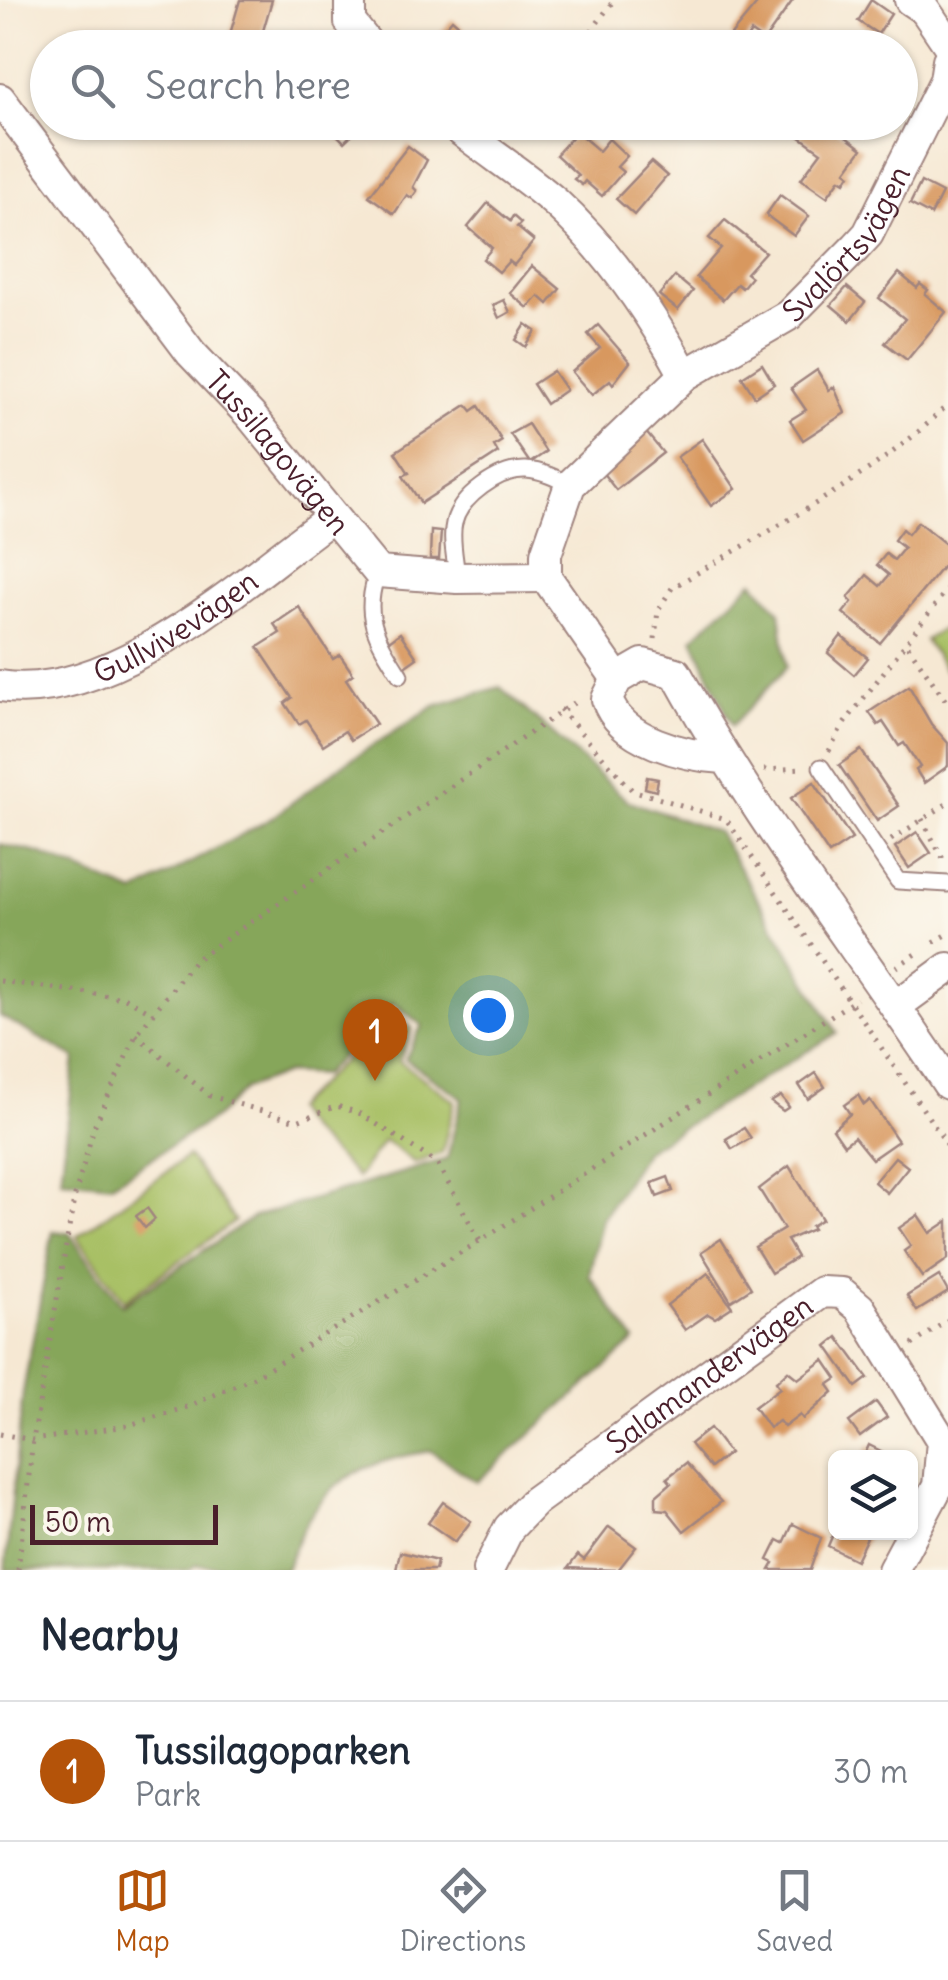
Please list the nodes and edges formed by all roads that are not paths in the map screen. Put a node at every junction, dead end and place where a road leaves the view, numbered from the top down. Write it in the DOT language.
graph roads {
  1 [pos="350,0"];
  2 [pos="910,0"];
  3 [pos="356,30"];
  4 [pos="948,44"];
  5 [pos="948,60"];
  6 [pos="0,99"];
  7 [pos="918,133"];
  8 [pos="30,139"];
  9 [pos="31,140"];
  10 [pos="473,140"];
  11 [pos="914,140"];
  12 [pos="684,375"];
  13 [pos="570,485"];
  14 [pos="331,518"];
  15 [pos="378,572"];
  16 [pos="546,576"];
  17 [pos="457,578"];
  18 [pos="400,675"];
  19 [pos="617,679"];
  20 [pos="0,686"];
  21 [pos="723,758"];
  22 [pos="822,766"];
  23 [pos="948,884"];
  24 [pos="948,968"];
  25 [pos="896,1006"];
  26 [pos="948,1084"];
  27 [pos="488,1570"];
  28 [pos="894,1570"];
  1 -- 3 [label="street"];
  2 -- 4 [label="street"];
  5 -- 7 [label="street, Svalörtsvägen"];
  6 -- 8 [label="street, Tussilagovägen"];
  9 -- 14 [label="street, Tussilagovägen"];
  10 -- 12 [label="street"];
  11 -- 12 [label="street, Svalörtsvägen"];
  12 -- 13 [label="street, Svalörtsvägen"];
  13 -- 16 [label="street, Svalörtsvägen"];
  13 -- 17 [label="lane"];
  14 -- 15 [label="street, Tussilagovägen"];
  14 -- 20 [label="street, Gullvivevägen"];
  15 -- 17 [label="street"];
  15 -- 18 [label="lane"];
  16 -- 17 [label="street"];
  16 -- 19 [label="street"];
  19 -- 21 [label="street"];
  19 -- 21 [label="street"];
  21 -- 25 [label="street"];
  22 -- 23 [label="lane"];
  24 -- 25 [label="street"];
  25 -- 26 [label="street"];
  27 -- 28 [label="street, Salamandervägen"];
}
